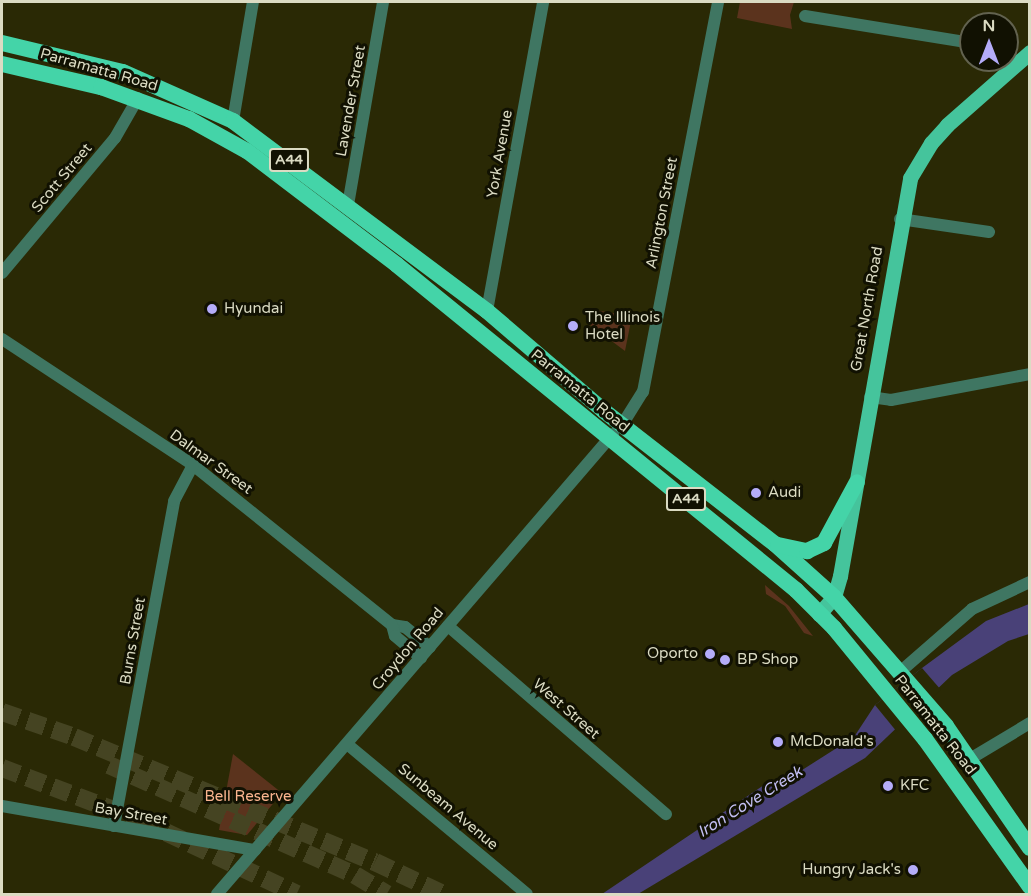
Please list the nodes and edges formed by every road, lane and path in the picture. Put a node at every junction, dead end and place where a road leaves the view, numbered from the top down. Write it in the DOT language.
graph roads {
  1 [pos="253,2"];
  2 [pos="383,2"];
  3 [pos="543,2"];
  4 [pos="718,2"];
  5 [pos="805,16"];
  6 [pos="959,41"];
  7 [pos="2,43"];
  8 [pos="2,64"];
  9 [pos="1003,72"];
  10 [pos="138,98"];
  11 [pos="233,122"];
  12 [pos="348,205"];
  13 [pos="900,219"];
  14 [pos="989,232"];
  15 [pos="2,273"];
  16 [pos="487,311"];
  17 [pos="2,339"];
  18 [pos="1029,374"];
  19 [pos="870,397"];
  20 [pos="622,424"];
  21 [pos="610,438"];
  22 [pos="193,465"];
  23 [pos="857,482"];
  24 [pos="775,544"];
  25 [pos="1029,582"];
  26 [pos="834,597"];
  27 [pos="819,614"];
  28 [pos="392,625"];
  29 [pos="448,626"];
  30 [pos="430,647"];
  31 [pos="421,658"];
  32 [pos="904,676"];
  33 [pos="1029,723"];
  34 [pos="347,744"];
  35 [pos="970,759"];
  36 [pos="2,806"];
  37 [pos="666,814"];
  38 [pos="114,826"];
  39 [pos="1029,848"];
  40 [pos="255,850"];
  41 [pos="1029,887"];
  42 [pos="217,894"];
  43 [pos="527,894"];
  1 -- 11 [label="street"];
  2 -- 12 [label="street, Lavender Street"];
  3 -- 16 [label="street, York Avenue"];
  4 -- 20 [label="street, Arlington Street"];
  5 -- 6 [label="street"];
  7 -- 11 [label="highway, Parramatta Road / A44"];
  8 -- 10 [label="highway, Parramatta Road / A44"];
  9 -- 13 [label="main road, Great North Road"];
  10 -- 15 [label="street, Scott Street"];
  10 -- 21 [label="highway, Parramatta Road / A44"];
  11 -- 12 [label="highway, Parramatta Road / A44"];
  12 -- 16 [label="highway, Parramatta Road / A44"];
  13 -- 14 [label="street"];
  13 -- 19 [label="main road, Great North Road"];
  16 -- 20 [label="highway, Parramatta Road / A44"];
  17 -- 22 [label="street, Dalmar Street"];
  18 -- 19 [label="street"];
  19 -- 23 [label="main road, Great North Road"];
  20 -- 21 [label="street, Croydon Road"];
  20 -- 24 [label="highway, Parramatta Road / A44"];
  21 -- 27 [label="highway, Parramatta Road / A44"];
  21 -- 29 [label="street, Croydon Road"];
  22 -- 28 [label="street, Dalmar Street"];
  22 -- 38 [label="street, Burns Street"];
  23 -- 24 [label="highway"];
  23 -- 26 [label="main road, Great North Road"];
  24 -- 26 [label="highway, Parramatta Road / A44"];
  25 -- 32 [label="street"];
  26 -- 27 [label="main road"];
  26 -- 32 [label="highway, Parramatta Road / A44"];
  27 -- 41 [label="highway, Parramatta Road / A44"];
  28 -- 30 [label="street, Dalmar Street"];
  28 -- 31 [label="street, Dalmar Street"];
  29 -- 30 [label="street, Croydon Road"];
  29 -- 37 [label="street, West Street"];
  30 -- 31 [label="street, Croydon Road"];
  31 -- 34 [label="street, Croydon Road"];
  32 -- 35 [label="highway, Parramatta Road / A44"];
  33 -- 35 [label="street"];
  34 -- 40 [label="street, Croydon Road"];
  34 -- 43 [label="street, Sunbeam Avenue"];
  35 -- 39 [label="highway, Parramatta Road / A44"];
  36 -- 38 [label="street, Bay Street"];
  38 -- 40 [label="street, Bay Street"];
  40 -- 42 [label="street, Croydon Road"];
}
